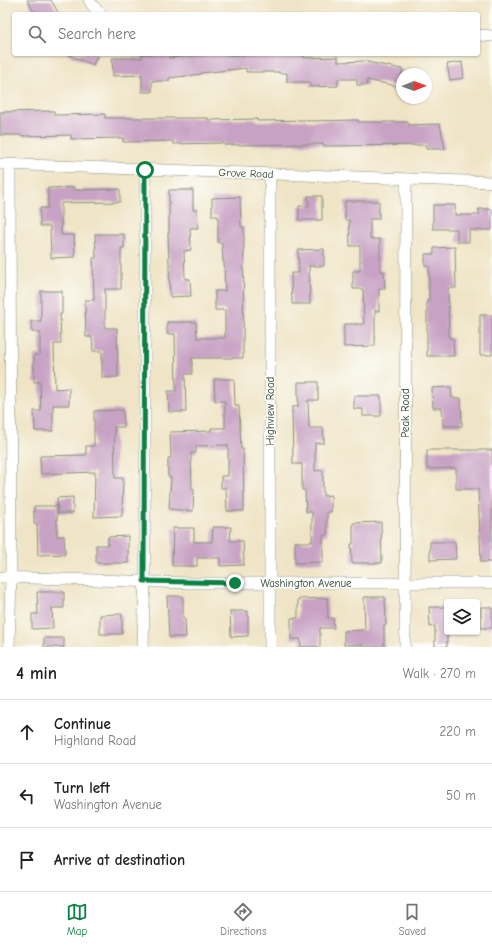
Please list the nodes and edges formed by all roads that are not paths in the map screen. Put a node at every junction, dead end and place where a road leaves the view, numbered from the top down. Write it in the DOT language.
graph roads {
  1 [pos="89,0"];
  2 [pos="99,12"];
  3 [pos="480,35"];
  4 [pos="492,36"];
  5 [pos="5,164"];
  6 [pos="145,170"];
  7 [pos="270,174"];
  8 [pos="406,179"];
  9 [pos="492,182"];
  10 [pos="0,577"];
  11 [pos="12,577"];
  12 [pos="144,581"];
  13 [pos="270,583"];
  14 [pos="405,583"];
  15 [pos="492,583"];
  16 [pos="9,647"];
  17 [pos="143,647"];
  18 [pos="270,647"];
  19 [pos="405,647"];
  1 -- 2 [label="street"];
  3 -- 4 [label="street"];
  5 -- 6 [label="street, Grove Road"];
  5 -- 11 [label="street"];
  6 -- 7 [label="street, Grove Road"];
  6 -- 12 [label="street"];
  7 -- 8 [label="street, Grove Road"];
  7 -- 13 [label="street, Highview Road"];
  8 -- 9 [label="street, Grove Road"];
  8 -- 14 [label="street, Peak Road"];
  10 -- 11 [label="street, Washington Avenue"];
  11 -- 12 [label="street, Washington Avenue"];
  11 -- 16 [label="street"];
  12 -- 13 [label="street, Washington Avenue"];
  12 -- 17 [label="street"];
  13 -- 14 [label="street, Washington Avenue"];
  13 -- 18 [label="street, Highview Road"];
  14 -- 15 [label="street, Washington Avenue"];
  14 -- 19 [label="street, Peak Road"];
}
